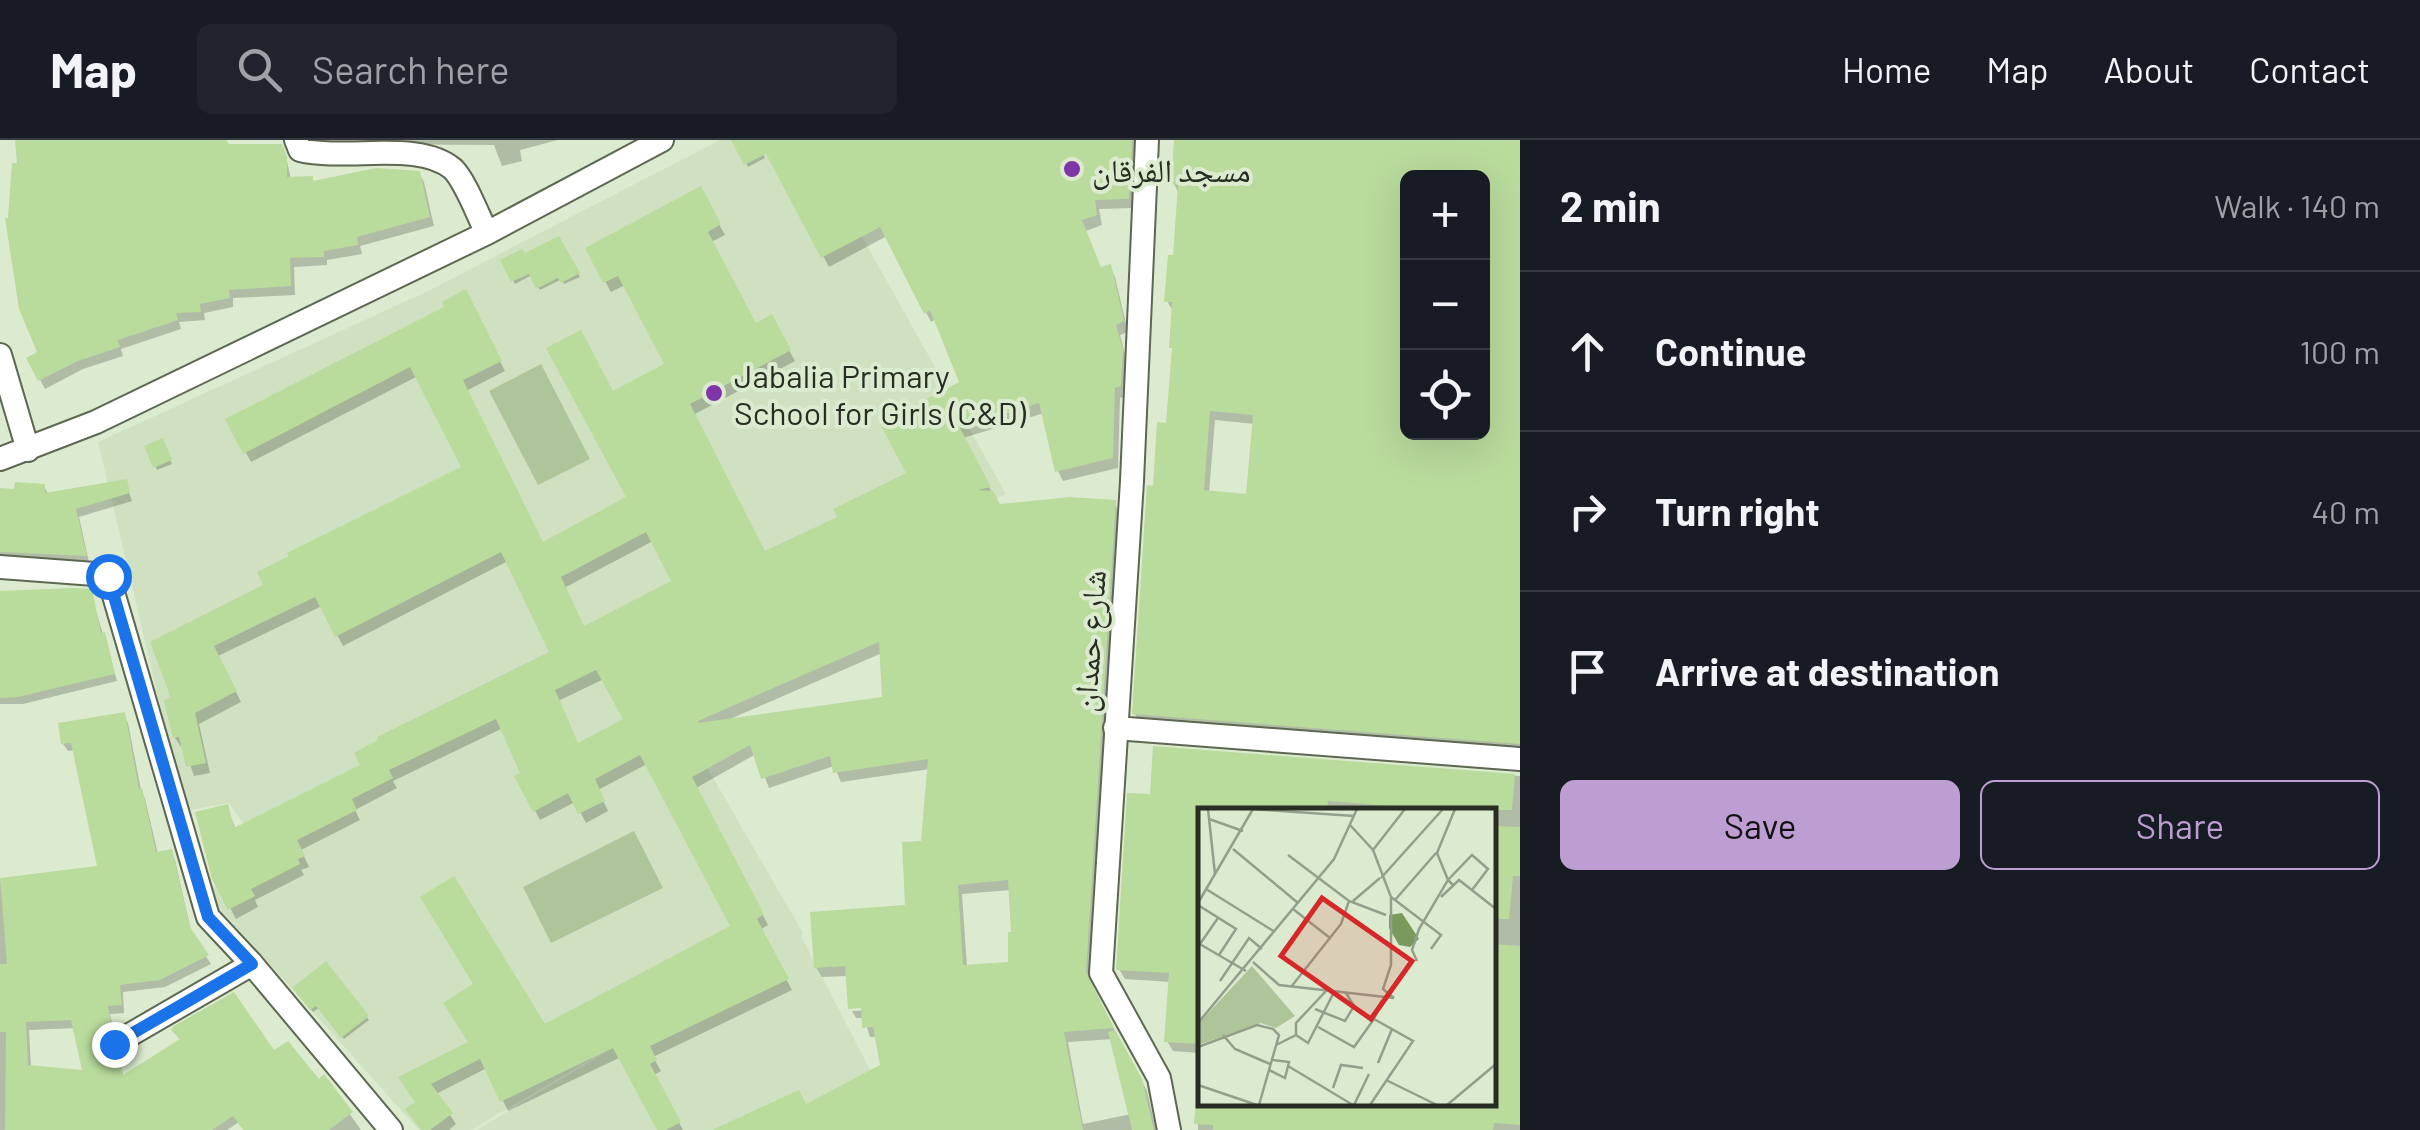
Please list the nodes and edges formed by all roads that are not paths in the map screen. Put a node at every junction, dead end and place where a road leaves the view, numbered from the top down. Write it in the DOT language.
graph roads {
  1 [pos="296,140"];
  2 [pos="662,140"];
  3 [pos="1147,140"];
  4 [pos="632,147"];
  5 [pos="487,232"];
  6 [pos="0,356"];
  7 [pos="28,450"];
  8 [pos="0,459"];
  9 [pos="0,567"];
  10 [pos="1115,728"];
  11 [pos="1520,759"];
  12 [pos="252,964"];
  13 [pos="114,1044"];
  14 [pos="391,1130"];
  15 [pos="1169,1130"];
  1 -- 5 [label="street"];
  2 -- 4 [label="street"];
  3 -- 10 [label="street, شارع حمدان"];
  4 -- 5 [label="street"];
  5 -- 7 [label="street"];
  6 -- 7 [label="street"];
  7 -- 8 [label="street"];
  9 -- 12 [label="street"];
  10 -- 11 [label="street"];
  10 -- 15 [label="street, شارع حمدان"];
  12 -- 13 [label="street"];
  12 -- 14 [label="street"];
}
